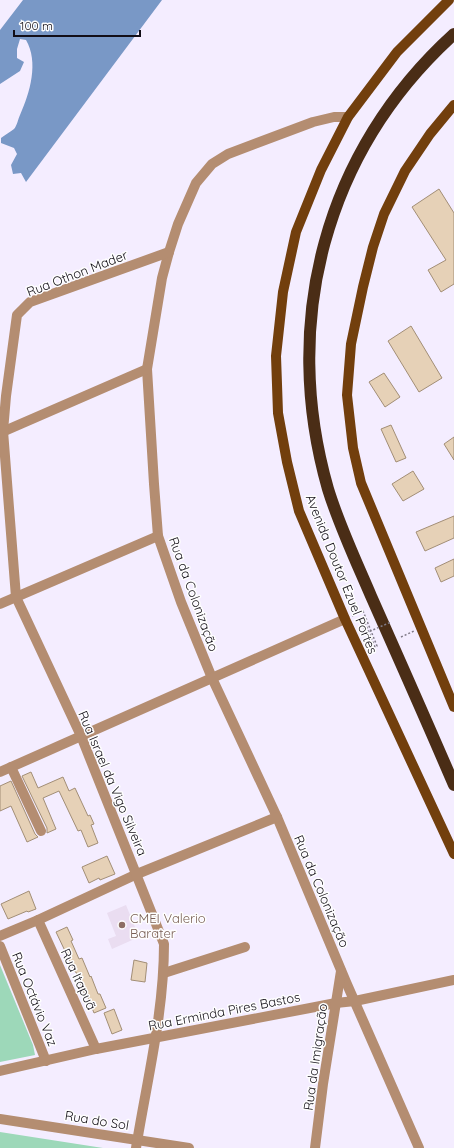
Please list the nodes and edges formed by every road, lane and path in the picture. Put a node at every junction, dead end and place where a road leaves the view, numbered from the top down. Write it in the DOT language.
graph roads {
  1 [pos="449,0"];
  2 [pos="454,34"];
  3 [pos="454,106"];
  4 [pos="348,117"];
  5 [pos="169,252"];
  6 [pos="147,369"];
  7 [pos="2,432"];
  8 [pos="158,536"];
  9 [pos="16,597"];
  10 [pos="0,604"];
  11 [pos="345,620"];
  12 [pos="391,622"];
  13 [pos="212,678"];
  14 [pos="454,707"];
  15 [pos="427,724"];
  16 [pos="81,736"];
  17 [pos="454,766"];
  18 [pos="11,767"];
  19 [pos="0,772"];
  20 [pos="454,784"];
  21 [pos="277,817"];
  22 [pos="41,831"];
  23 [pos="454,854"];
  24 [pos="137,874"];
  25 [pos="38,920"];
  26 [pos="0,936"];
  27 [pos="0,946"];
  28 [pos="245,947"];
  29 [pos="341,971"];
  30 [pos="164,973"];
  31 [pos="454,980"];
  32 [pos="354,1001"];
  33 [pos="336,1003"];
  34 [pos="155,1038"];
  35 [pos="96,1049"];
  36 [pos="46,1061"];
  37 [pos="0,1070"];
  38 [pos="0,1119"];
  39 [pos="137,1144"];
  40 [pos="189,1148"];
  41 [pos="315,1148"];
  42 [pos="419,1148"];
  1 -- 4 [label="main road, Avenida Doutor Ezuel Portes"];
  2 -- 15 [label="highway"];
  3 -- 14 [label="main road"];
  4 -- 5 [label="street, Rua da Colonização"];
  4 -- 11 [label="main road, Avenida Doutor Ezuel Portes"];
  5 -- 6 [label="street, Rua da Colonização"];
  5 -- 7 [label="street, Rua Othon Mader"];
  6 -- 7 [label="street"];
  6 -- 8 [label="street, Rua da Colonização"];
  7 -- 9 [label="street, Rua Israel da Vigo Silveira"];
  8 -- 9 [label="street"];
  8 -- 13 [label="street, Rua da Colonização"];
  9 -- 10 [label="street"];
  9 -- 16 [label="street, Rua Israel da Vigo Silveira"];
  11 -- 12 [label="path, bridge"];
  11 -- 13 [label="street"];
  11 -- 23 [label="main road, Avenida Doutor Ezuel Portes"];
  13 -- 16 [label="street"];
  13 -- 21 [label="street, Rua da Colonização"];
  15 -- 17 [label="highway"];
  15 -- 20 [label="highway"];
  16 -- 18 [label="street"];
  16 -- 24 [label="street, Rua Israel da Vigo Silveira"];
  18 -- 19 [label="street"];
  18 -- 22 [label="street"];
  21 -- 24 [label="street"];
  21 -- 29 [label="street, Rua da Colonização"];
  24 -- 25 [label="street"];
  24 -- 30 [label="street, Rua Israel da Vigo Silveira"];
  25 -- 26 [label="street"];
  25 -- 35 [label="street, Rua Itapuã"];
  27 -- 36 [label="street, Rua Octávio Vaz"];
  28 -- 30 [label="street"];
  29 -- 32 [label="street, Rua da Colonização"];
  29 -- 33 [label="street, Rua da Imigração"];
  30 -- 34 [label="street, Rua Israel da Vigo Silveira"];
  31 -- 32 [label="street, Rua Erminda Pires Bastos"];
  32 -- 33 [label="street, Rua Erminda Pires Bastos"];
  32 -- 42 [label="street, Rua da Colonização"];
  33 -- 34 [label="street, Rua Erminda Pires Bastos"];
  33 -- 41 [label="street, Rua da Imigração"];
  34 -- 35 [label="street, Rua Erminda Pires Bastos"];
  34 -- 39 [label="street, Rua Israel da Vigo Silveira"];
  35 -- 36 [label="street, Rua Erminda Pires Bastos"];
  36 -- 37 [label="street, Rua Erminda Pires Bastos"];
  38 -- 39 [label="street, Rua do Sol"];
  39 -- 40 [label="street, Rua do Sol"];
}
